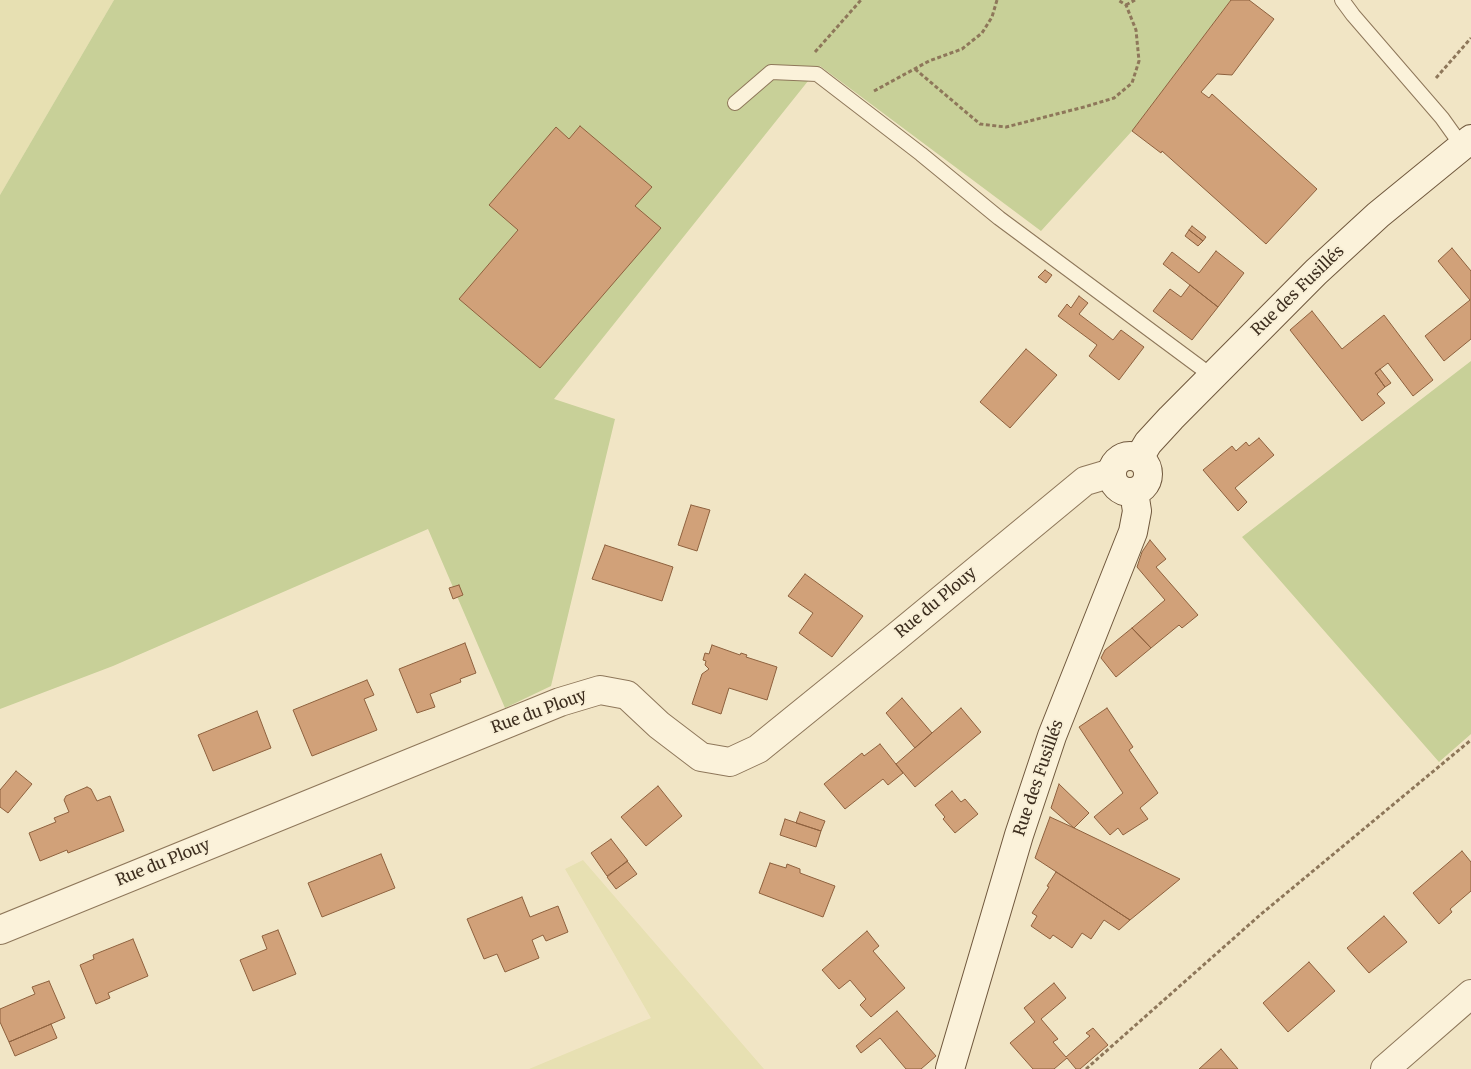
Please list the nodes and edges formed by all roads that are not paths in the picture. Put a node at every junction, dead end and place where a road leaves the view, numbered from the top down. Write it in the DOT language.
graph roads {
  1 [pos="1342,0"];
  2 [pos="735,103"];
  3 [pos="1467,143"];
  4 [pos="1212,376"];
  5 [pos="1139,458"];
  6 [pos="1112,473"];
  7 [pos="1134,492"];
  8 [pos="0,930"];
  9 [pos="1471,994"];
  10 [pos="950,1069"];
  11 [pos="1384,1069"];
  1 -- 3 [label="lane"];
  2 -- 4 [label="lane"];
  3 -- 4 [label="street, Rue des Fusillés"];
  4 -- 5 [label="street, Rue des Fusillés"];
  5 -- 6 [label="street"];
  5 -- 7 [label="street"];
  6 -- 7 [label="street"];
  6 -- 8 [label="street, Rue du Plouy"];
  7 -- 10 [label="street, Rue des Fusillés"];
  9 -- 11 [label="street"];
}
